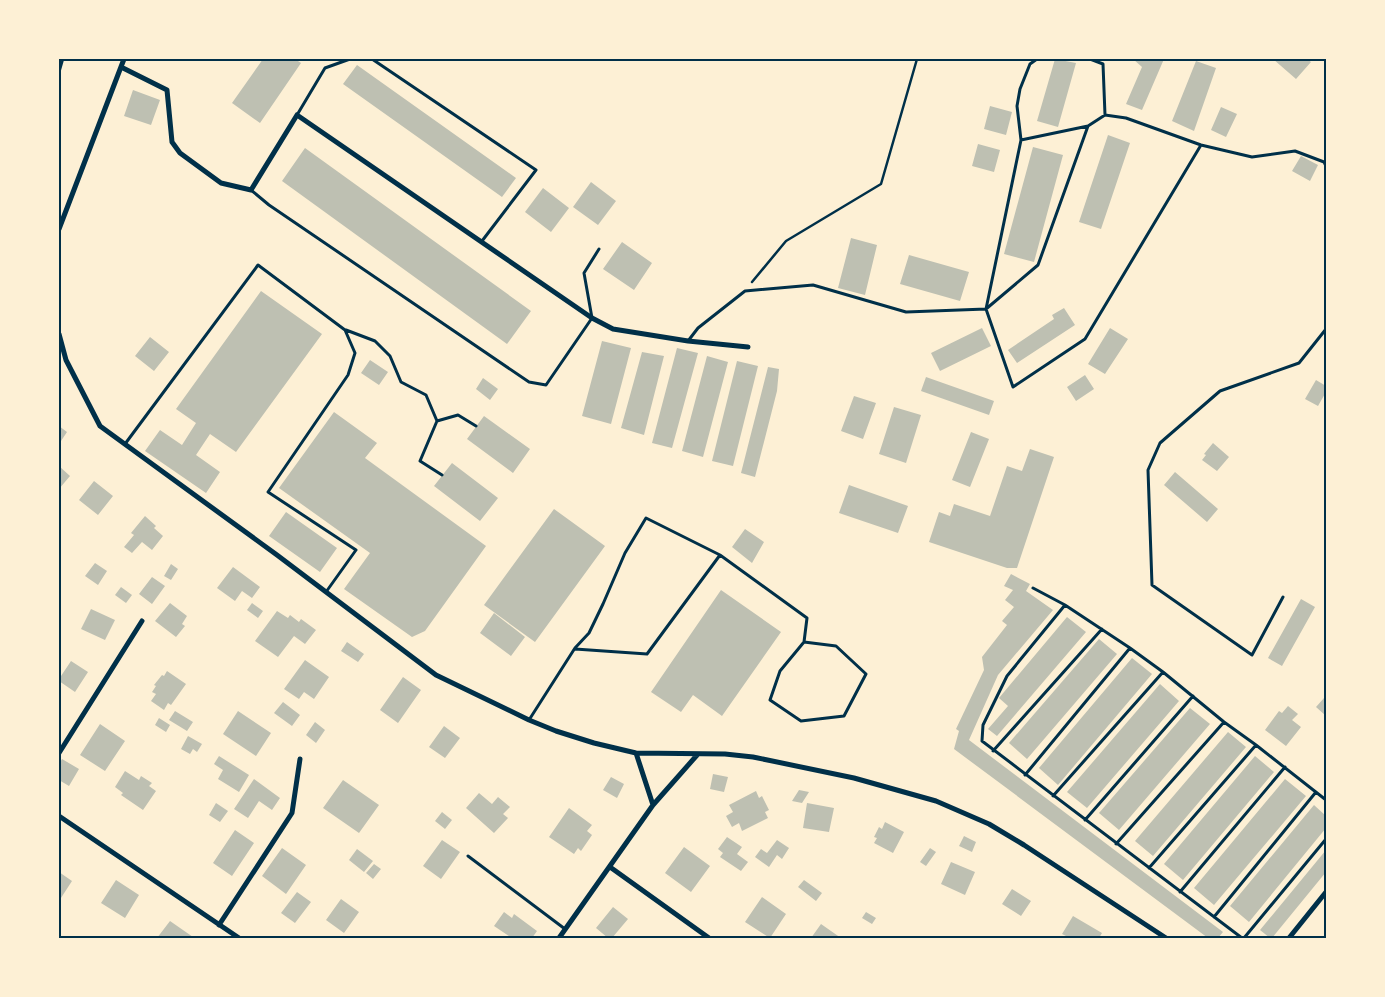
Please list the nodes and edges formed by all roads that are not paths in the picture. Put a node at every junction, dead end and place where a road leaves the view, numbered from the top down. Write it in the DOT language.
graph roads {
  1 [pos="124,59"];
  2 [pos="350,59"];
  3 [pos="372,59"];
  4 [pos="1037,59"];
  5 [pos="1090,59"];
  6 [pos="121,67"];
  7 [pos="297,115"];
  8 [pos="1105,115"];
  9 [pos="1088,126"];
  10 [pos="1021,140"];
  11 [pos="1201,144"];
  12 [pos="1326,166"];
  13 [pos="251,190"];
  14 [pos="59,229"];
  15 [pos="482,241"];
  16 [pos="599,249"];
  17 [pos="986,309"];
  18 [pos="592,318"];
  19 [pos="345,330"];
  20 [pos="1326,330"];
  21 [pos="59,334"];
  22 [pos="688,341"];
  23 [pos="748,347"];
  24 [pos="437,421"];
  25 [pos="476,426"];
  26 [pos="125,444"];
  27 [pos="442,475"];
  28 [pos="720,555"];
  29 [pos="1033,588"];
  30 [pos="326,592"];
  31 [pos="1283,597"];
  32 [pos="1065,605"];
  33 [pos="142,621"];
  34 [pos="1102,629"];
  35 [pos="804,642"];
  36 [pos="575,648"];
  37 [pos="1130,648"];
  38 [pos="1163,672"];
  39 [pos="1193,696"];
  40 [pos="529,720"];
  41 [pos="1224,722"];
  42 [pos="1256,745"];
  43 [pos="993,751"];
  44 [pos="59,753"];
  45 [pos="636,753"];
  46 [pos="698,754"];
  47 [pos="300,760"];
  48 [pos="1285,767"];
  49 [pos="1024,775"];
  50 [pos="1316,792"];
  51 [pos="1053,796"];
  52 [pos="1326,800"];
  53 [pos="653,805"];
  54 [pos="59,816"];
  55 [pos="1085,820"];
  56 [pos="1326,839"];
  57 [pos="1116,844"];
  58 [pos="468,856"];
  59 [pos="610,867"];
  60 [pos="1149,868"];
  61 [pos="1180,892"];
  62 [pos="1326,892"];
  63 [pos="1214,917"];
  64 [pos="219,925"];
  65 [pos="566,930"];
  66 [pos="239,938"];
  67 [pos="559,938"];
  68 [pos="709,938"];
  69 [pos="1166,938"];
  70 [pos="1243,938"];
  71 [pos="1289,938"];
  1 -- 6 [label="street"];
  2 -- 7 [label="lane"];
  3 -- 15 [label="lane"];
  4 -- 10 [label="lane"];
  5 -- 8 [label="lane"];
  6 -- 13 [label="street"];
  6 -- 14 [label="street"];
  7 -- 13 [label="street"];
  7 -- 15 [label="street"];
  8 -- 9 [label="lane"];
  8 -- 11 [label="lane"];
  9 -- 10 [label="lane"];
  9 -- 17 [label="lane"];
  10 -- 17 [label="lane"];
  11 -- 12 [label="lane"];
  11 -- 17 [label="lane"];
  13 -- 18 [label="lane"];
  15 -- 18 [label="street"];
  16 -- 18 [label="lane"];
  17 -- 22 [label="lane"];
  18 -- 22 [label="street"];
  19 -- 24 [label="lane"];
  19 -- 26 [label="lane"];
  19 -- 30 [label="lane"];
  20 -- 31 [label="lane"];
  21 -- 26 [label="street"];
  22 -- 23 [label="street"];
  24 -- 25 [label="lane"];
  24 -- 27 [label="lane"];
  26 -- 30 [label="street"];
  28 -- 35 [label="lane"];
  28 -- 36 [label="lane"];
  28 -- 36 [label="lane"];
  29 -- 32 [label="lane"];
  30 -- 40 [label="street"];
  32 -- 34 [label="lane"];
  32 -- 43 [label="lane"];
  33 -- 44 [label="street"];
  34 -- 37 [label="lane"];
  34 -- 43 [label="lane"];
  35 -- 35 [label="lane"];
  36 -- 40 [label="lane"];
  37 -- 38 [label="lane"];
  37 -- 49 [label="lane"];
  38 -- 39 [label="lane"];
  38 -- 51 [label="lane"];
  39 -- 41 [label="lane"];
  39 -- 55 [label="lane"];
  40 -- 45 [label="street"];
  41 -- 42 [label="lane"];
  41 -- 57 [label="lane"];
  42 -- 48 [label="lane"];
  42 -- 60 [label="lane"];
  43 -- 49 [label="lane"];
  45 -- 46 [label="street"];
  45 -- 53 [label="street"];
  46 -- 53 [label="street"];
  46 -- 69 [label="street"];
  47 -- 64 [label="street"];
  48 -- 50 [label="lane"];
  48 -- 61 [label="lane"];
  49 -- 51 [label="lane"];
  50 -- 52 [label="lane"];
  50 -- 63 [label="lane"];
  51 -- 55 [label="lane"];
  53 -- 59 [label="street"];
  54 -- 64 [label="street"];
  55 -- 57 [label="lane"];
  56 -- 70 [label="lane"];
  57 -- 60 [label="lane"];
  58 -- 65 [label="lane"];
  59 -- 65 [label="street"];
  59 -- 68 [label="street"];
  60 -- 61 [label="lane"];
  61 -- 63 [label="lane"];
  62 -- 71 [label="street"];
  63 -- 70 [label="lane"];
  64 -- 66 [label="street"];
  65 -- 67 [label="street"];
}
